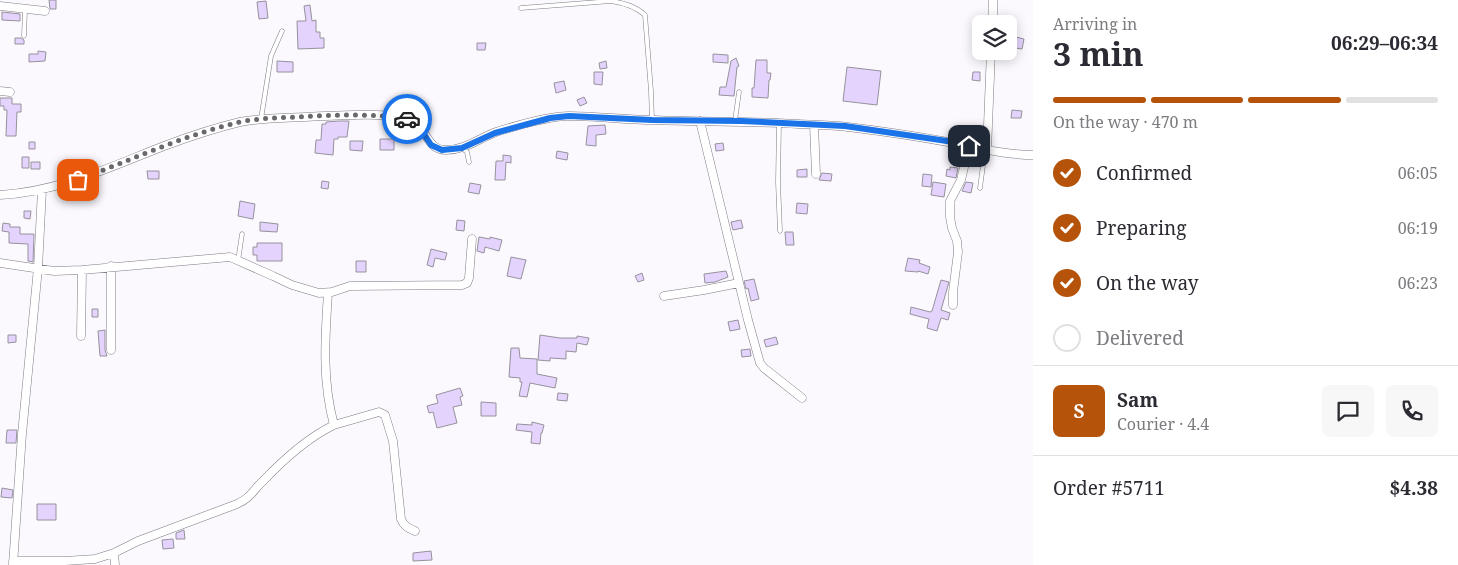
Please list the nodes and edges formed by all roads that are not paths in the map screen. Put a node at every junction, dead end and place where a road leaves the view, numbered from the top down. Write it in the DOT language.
graph roads {
  1 [pos="993,0"];
  2 [pos="0,6"];
  3 [pos="521,8"];
  4 [pos="25,9"];
  5 [pos="45,11"];
  6 [pos="993,15"];
  7 [pos="282,31"];
  8 [pos="24,36"];
  9 [pos="991,60"];
  10 [pos="0,91"];
  11 [pos="10,92"];
  12 [pos="739,92"];
  13 [pos="261,119"];
  14 [pos="652,120"];
  15 [pos="700,121"];
  16 [pos="735,121"];
  17 [pos="779,123"];
  18 [pos="814,125"];
  19 [pos="969,146"];
  20 [pos="462,148"];
  21 [pos="986,150"];
  22 [pos="1033,155"];
  23 [pos="469,162"];
  24 [pos="816,174"];
  25 [pos="980,188"];
  26 [pos="42,190"];
  27 [pos="0,196"];
  28 [pos="780,232"];
  29 [pos="242,234"];
  30 [pos="472,239"];
  31 [pos="238,261"];
  32 [pos="0,263"];
  33 [pos="111,266"];
  34 [pos="38,268"];
  35 [pos="82,270"];
  36 [pos="739,283"];
  37 [pos="328,293"];
  38 [pos="664,296"];
  39 [pos="953,305"];
  40 [pos="81,336"];
  41 [pos="111,350"];
  42 [pos="802,398"];
  43 [pos="334,425"];
  44 [pos="415,531"];
  45 [pos="114,553"];
  46 [pos="13,563"];
  47 [pos="115,565"];
  1 -- 6 [label="street"];
  2 -- 4 [label="street"];
  3 -- 14 [label="lane"];
  4 -- 5 [label="street"];
  4 -- 8 [label="lane"];
  7 -- 13 [label="lane"];
  9 -- 21 [label="street"];
  10 -- 11 [label="street"];
  12 -- 16 [label="lane"];
  13 -- 20 [label="street"];
  13 -- 26 [label="street"];
  14 -- 15 [label="street"];
  14 -- 20 [label="street"];
  15 -- 16 [label="street"];
  15 -- 36 [label="street"];
  16 -- 17 [label="street"];
  17 -- 18 [label="street"];
  17 -- 28 [label="lane"];
  18 -- 19 [label="street"];
  18 -- 24 [label="street"];
  19 -- 21 [label="street"];
  19 -- 39 [label="street"];
  20 -- 23 [label="lane"];
  21 -- 22 [label="street"];
  21 -- 25 [label="lane"];
  26 -- 27 [label="street"];
  26 -- 34 [label="street"];
  29 -- 31 [label="lane"];
  30 -- 37 [label="street"];
  31 -- 33 [label="street"];
  31 -- 37 [label="street"];
  32 -- 34 [label="street"];
  33 -- 35 [label="street"];
  33 -- 41 [label="street"];
  34 -- 35 [label="street"];
  34 -- 46 [label="street"];
  35 -- 40 [label="street"];
  36 -- 38 [label="street"];
  36 -- 42 [label="street"];
  37 -- 43 [label="street"];
  43 -- 44 [label="street"];
  43 -- 45 [label="street"];
  45 -- 46 [label="street"];
  45 -- 47 [label="street"];
}
